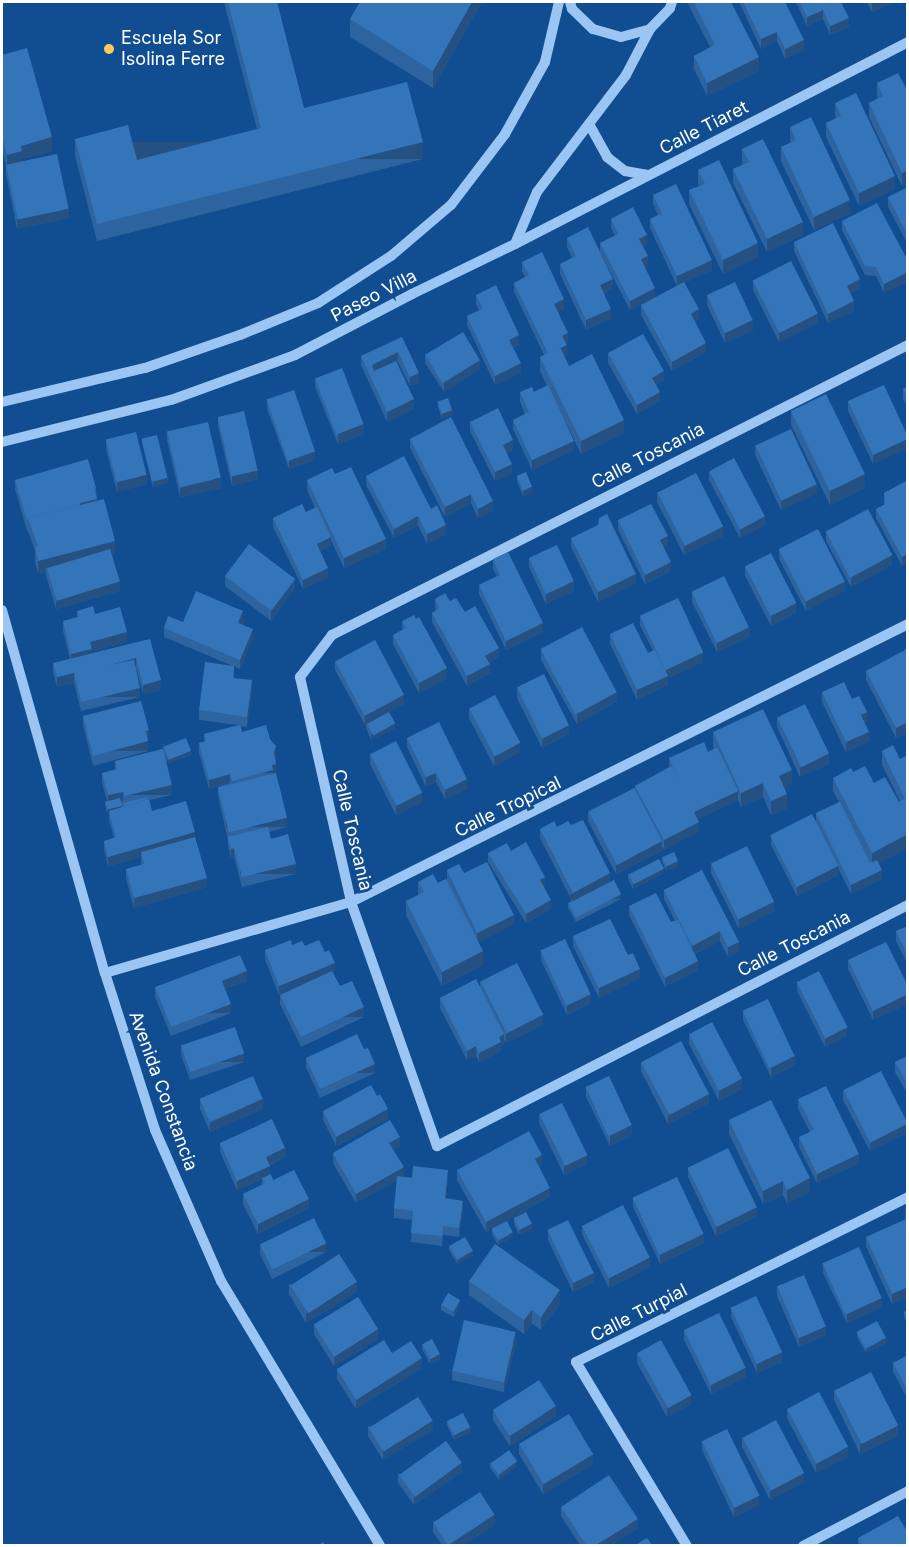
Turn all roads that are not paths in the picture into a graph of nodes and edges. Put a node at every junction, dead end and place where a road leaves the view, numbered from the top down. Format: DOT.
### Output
graph roads {
  1 [pos="560,2"];
  2 [pos="570,2"];
  3 [pos="672,2"];
  4 [pos="650,29"];
  5 [pos="908,42"];
  6 [pos="589,124"];
  7 [pos="648,176"];
  8 [pos="515,244"];
  9 [pos="908,345"];
  10 [pos="2,402"];
  11 [pos="2,442"];
  12 [pos="2,610"];
  13 [pos="908,624"];
  14 [pos="351,902"];
  15 [pos="908,905"];
  16 [pos="105,973"];
  17 [pos="908,1197"];
  18 [pos="908,1491"];
  19 [pos="380,1545"];
  20 [pos="687,1545"];
  21 [pos="803,1545"];
  1 -- 10 [label="street, Paseo Villa"];
  2 -- 4 [label="street"];
  3 -- 4 [label="street"];
  4 -- 6 [label="street"];
  5 -- 7 [label="street, Calle Tiaret"];
  6 -- 7 [label="street"];
  6 -- 8 [label="street"];
  7 -- 8 [label="street, Calle Tiaret"];
  8 -- 11 [label="street, Paseo Villa"];
  9 -- 14 [label="street, Calle Toscania"];
  12 -- 16 [label="street, Avenida Constancia"];
  13 -- 14 [label="street, Calle Tropical"];
  14 -- 15 [label="street, Calle Toscania"];
  14 -- 16 [label="street, Calle Tropical"];
  16 -- 19 [label="street, Avenida Constancia"];
  17 -- 20 [label="street, Calle Turpial"];
  18 -- 21 [label="street"];
}
